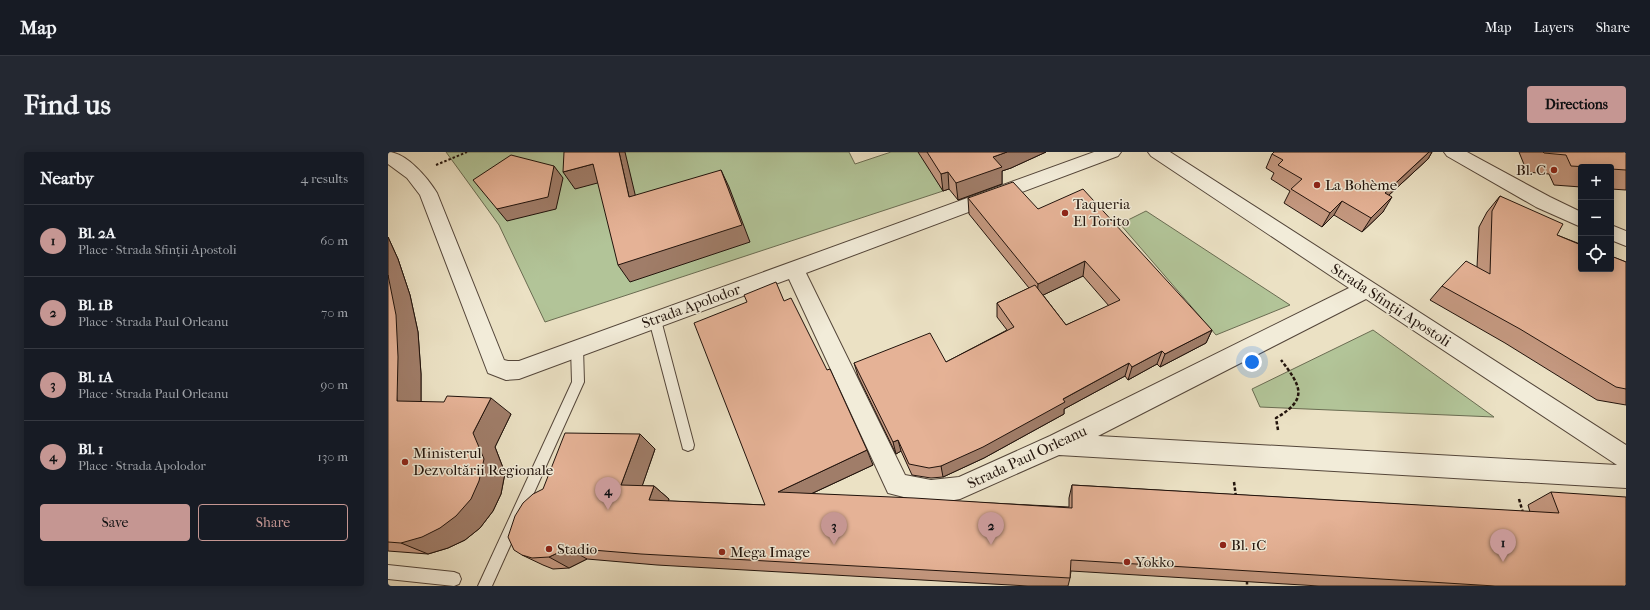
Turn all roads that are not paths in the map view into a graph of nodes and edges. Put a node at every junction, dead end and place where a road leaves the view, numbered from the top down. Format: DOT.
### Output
graph roads {
  1 [pos="1112,152"];
  2 [pos="1157,152"];
  3 [pos="1453,152"];
  4 [pos="388,155"];
  5 [pos="1578,219"];
  6 [pos="1614,233"];
  7 [pos="1626,238"];
  8 [pos="794,268"];
  9 [pos="1366,289"];
  10 [pos="655,320"];
  11 [pos="577,348"];
  12 [pos="1058,444"];
  13 [pos="688,445"];
  14 [pos="1626,458"];
  15 [pos="1626,477"];
  16 [pos="388,572"];
  17 [pos="454,579"];
  18 [pos="485,586"];
  1 -- 8 [label="street, Strada Apolodor"];
  2 -- 9 [label="street, Strada Sfinții Apostoli"];
  3 -- 5 [label="street"];
  4 -- 11 [label="street, Strada Apolodor"];
  6 -- 7 [label="street"];
  8 -- 10 [label="street, Strada Apolodor"];
  8 -- 12 [label="street, Strada Paul Orleanu"];
  9 -- 12 [label="street, Strada Paul Orleanu"];
  9 -- 14 [label="street, Strada Sfinții Apostoli"];
  10 -- 11 [label="street, Strada Apolodor"];
  10 -- 13 [label="lane"];
  11 -- 18 [label="lane"];
  12 -- 15 [label="street"];
  16 -- 17 [label="lane"];
}
